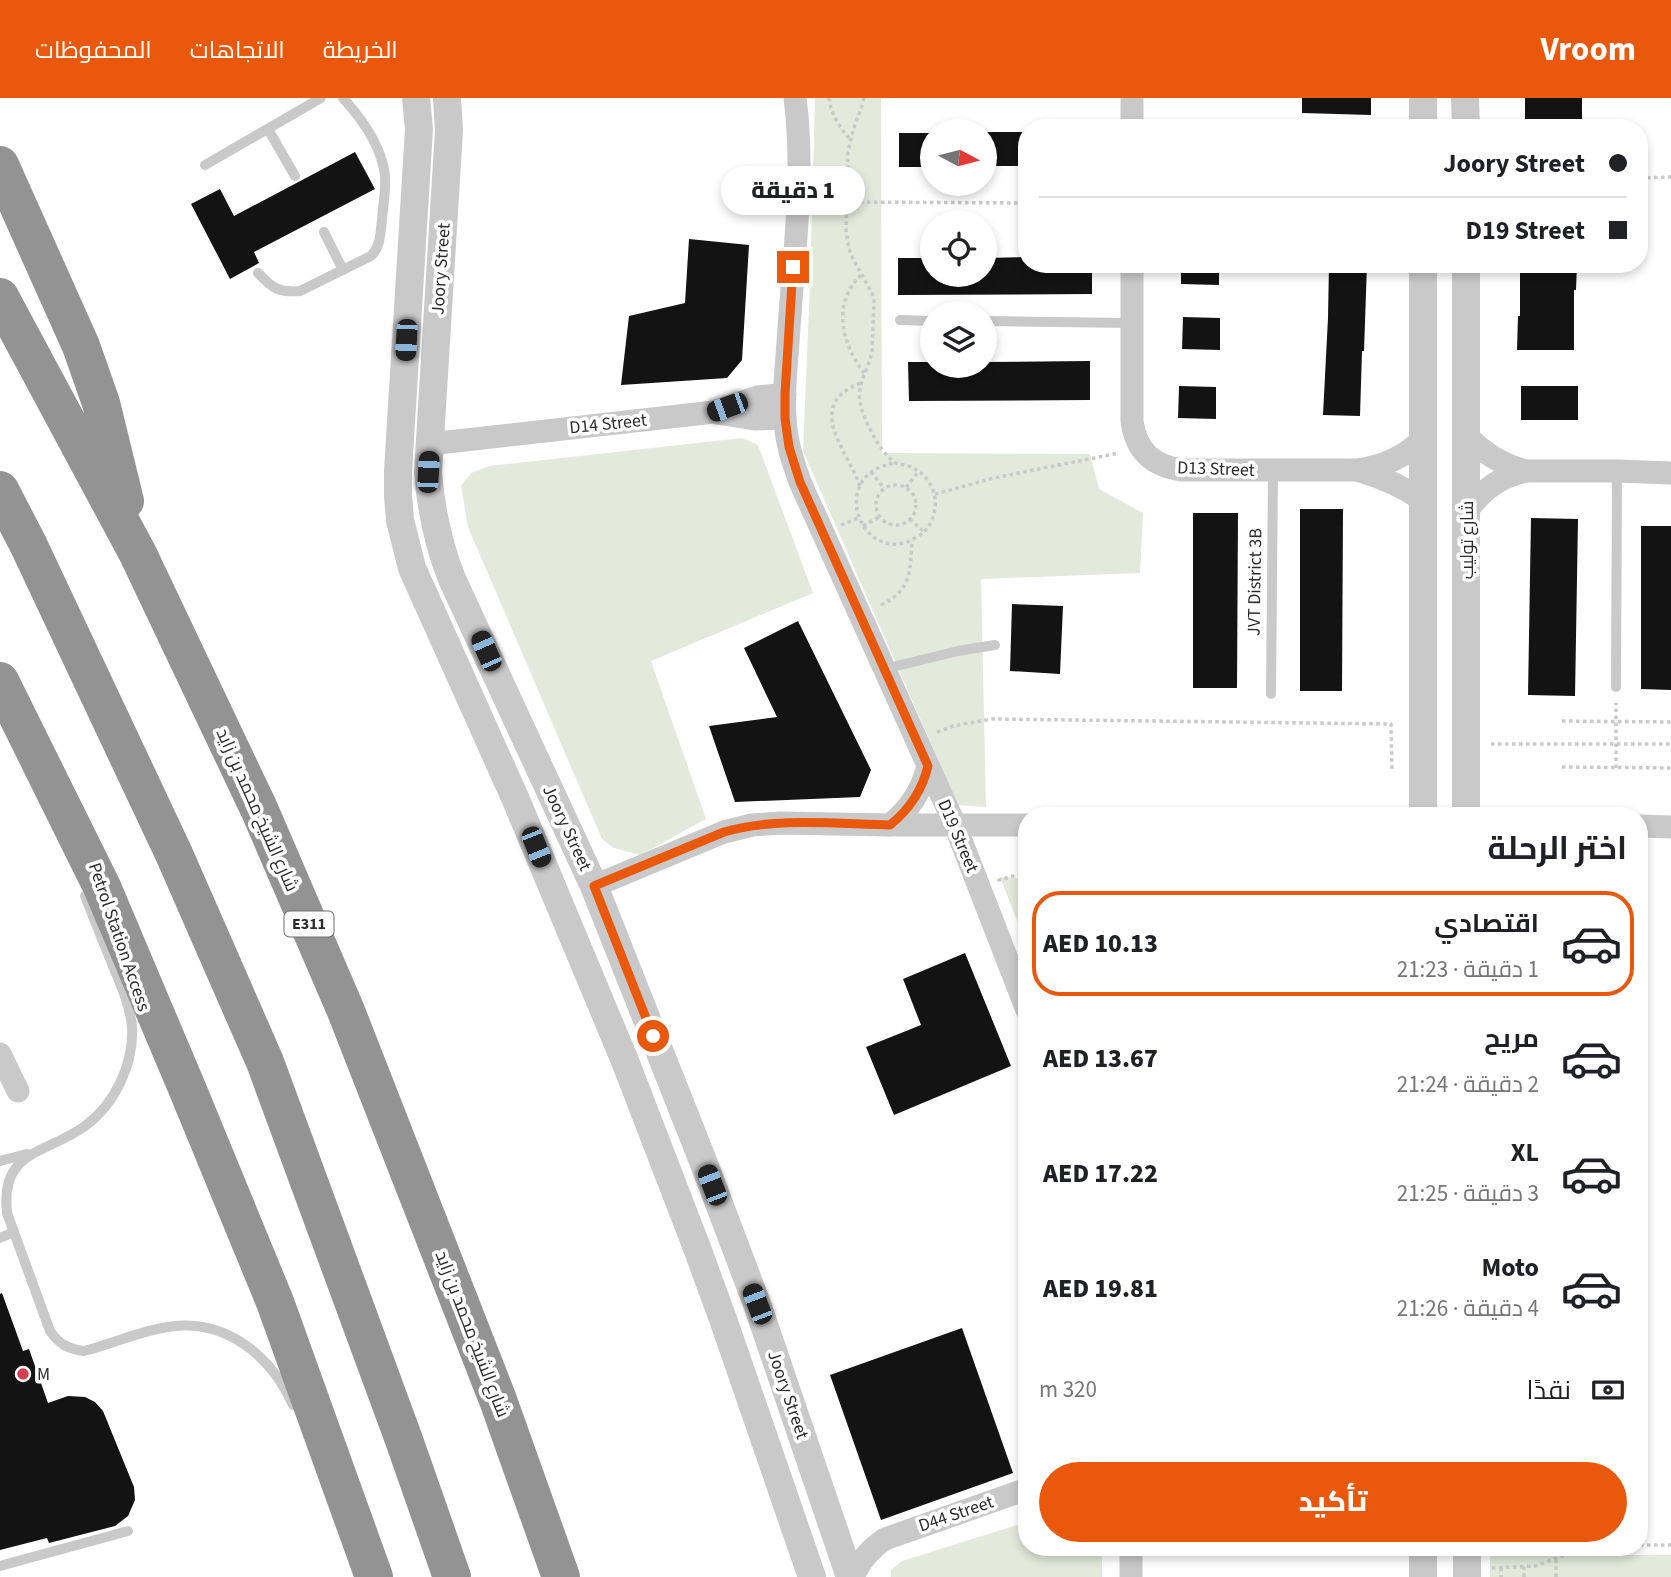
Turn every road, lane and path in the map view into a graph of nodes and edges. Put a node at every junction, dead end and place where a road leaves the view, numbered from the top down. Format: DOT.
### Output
graph roads {
  1 [pos="321,98"];
  2 [pos="343,98"];
  3 [pos="416,98"];
  4 [pos="447,98"];
  5 [pos="795,98"];
  6 [pos="829,98"];
  7 [pos="864,98"];
  8 [pos="1132,98"];
  9 [pos="1423,98"];
  10 [pos="1465,98"];
  11 [pos="1132,119"];
  12 [pos="1423,119"];
  13 [pos="1466,119"];
  14 [pos="268,129"];
  15 [pos="850,139"];
  16 [pos="0,165"];
  17 [pos="205,165"];
  18 [pos="295,176"];
  19 [pos="1671,177"];
  20 [pos="1648,178"];
  21 [pos="846,202"];
  22 [pos="1018,203"];
  23 [pos="324,232"];
  24 [pos="343,270"];
  25 [pos="258,273"];
  26 [pos="1132,273"];
  27 [pos="1423,273"];
  28 [pos="1466,273"];
  29 [pos="861,275"];
  30 [pos="0,297"];
  31 [pos="900,320"];
  32 [pos="920,321"];
  33 [pos="997,321"];
  34 [pos="1132,323"];
  35 [pos="864,373"];
  36 [pos="861,383"];
  37 [pos="785,394"];
  38 [pos="714,412"];
  39 [pos="785,418"];
  40 [pos="1465,434"];
  41 [pos="1424,438"];
  42 [pos="430,444"];
  43 [pos="1142,449"];
  44 [pos="895,463"];
  45 [pos="1273,470"];
  46 [pos="1357,470"];
  47 [pos="919,471"];
  48 [pos="1526,471"];
  49 [pos="1617,471"];
  50 [pos="871,472"];
  51 [pos="1671,473"];
  52 [pos="860,486"];
  53 [pos="906,487"];
  54 [pos="884,488"];
  55 [pos="0,490"];
  56 [pos="935,494"];
  57 [pos="1424,501"];
  58 [pos="1467,511"];
  59 [pos="879,517"];
  60 [pos="910,519"];
  61 [pos="863,526"];
  62 [pos="924,532"];
  63 [pos="912,540"];
  64 [pos="138,554"];
  65 [pos="860,615"];
  66 [pos="995,645"];
  67 [pos="884,669"];
  68 [pos="0,681"];
  69 [pos="1616,687"];
  70 [pos="1271,694"];
  71 [pos="1562,721"];
  72 [pos="1616,722"];
  73 [pos="1671,722"];
  74 [pos="916,740"];
  75 [pos="1491,744"];
  76 [pos="1616,744"];
  77 [pos="1671,744"];
  78 [pos="928,766"];
  79 [pos="1562,767"];
  80 [pos="1616,768"];
  81 [pos="1671,768"];
  82 [pos="1392,770"];
  83 [pos="516,800"];
  84 [pos="61,805"];
  85 [pos="1423,807"];
  86 [pos="1466,807"];
  87 [pos="890,825"];
  88 [pos="955,825"];
  89 [pos="1018,825"];
  90 [pos="1648,826"];
  91 [pos="1671,827"];
  92 [pos="71,852"];
  93 [pos="1018,875"];
  94 [pos="594,886"];
  95 [pos="83,890"];
  96 [pos="982,894"];
  97 [pos="1018,987"];
  98 [pos="0,1054"];
  99 [pos="18,1091"];
  100 [pos="29,1154"];
  101 [pos="0,1161"];
  102 [pos="14,1232"];
  103 [pos="0,1238"];
  104 [pos="296,1414"];
  105 [pos="1018,1492"];
  106 [pos="128,1531"];
  107 [pos="835,1534"];
  108 [pos="885,1539"];
  109 [pos="1648,1545"];
  110 [pos="1671,1545"];
  111 [pos="1131,1556"];
  112 [pos="1423,1556"];
  113 [pos="1564,1556"];
  114 [pos="1556,1559"];
  115 [pos="1467,1564"];
  116 [pos="0,1566"];
  117 [pos="1524,1567"];
  118 [pos="1501,1568"];
  119 [pos="368,1570"];
  120 [pos="452,1577"];
  121 [pos="561,1577"];
  122 [pos="812,1577"];
  123 [pos="851,1577"];
  124 [pos="1131,1577"];
  125 [pos="1423,1577"];
  126 [pos="1501,1577"];
  127 [pos="1524,1577"];
  128 [pos="1556,1577"];
  1 -- 14 [label="lane"];
  2 -- 24 [label="lane"];
  3 -- 83 [label="street, Joory Street"];
  4 -- 42 [label="street, Joory Street"];
  5 -- 37 [label="street, D19 Street"];
  6 -- 15 [label="path"];
  7 -- 15 [label="path"];
  8 -- 11 [label="street"];
  9 -- 12 [label="street"];
  10 -- 13 [label="street"];
  14 -- 17 [label="lane"];
  14 -- 18 [label="lane"];
  15 -- 21 [label="path"];
  16 -- 64 [label="highway"];
  19 -- 20 [label="path"];
  21 -- 22 [label="path"];
  21 -- 29 [label="path"];
  23 -- 24 [label="lane"];
  24 -- 25 [label="lane"];
  26 -- 34 [label="street"];
  27 -- 41 [label="street"];
  28 -- 40 [label="street, شارع توليب"];
  29 -- 35 [label="path"];
  29 -- 35 [label="path"];
  30 -- 64 [label="highway, شارع الشيخ محمد بن زايد / E311"];
  31 -- 32 [label="lane"];
  33 -- 34 [label="lane"];
  34 -- 43 [label="street"];
  35 -- 36 [label="path"];
  36 -- 44 [label="path"];
  36 -- 52 [label="path"];
  37 -- 38 [label="street, D14 Street"];
  37 -- 39 [label="street, D19 Street"];
  38 -- 39 [label="street"];
  38 -- 42 [label="street, D14 Street"];
  39 -- 65 [label="street, D19 Street"];
  40 -- 48 [label="street"];
  40 -- 58 [label="street, شارع توليب"];
  41 -- 46 [label="street, D13 Street"];
  41 -- 57 [label="street"];
  42 -- 94 [label="street, Joory Street"];
  43 -- 45 [label="street, D13 Street"];
  43 -- 56 [label="path"];
  44 -- 47 [label="path"];
  44 -- 50 [label="path"];
  45 -- 46 [label="street, D13 Street"];
  45 -- 70 [label="lane, JVT District 3B"];
  46 -- 57 [label="street, D13 Street"];
  47 -- 53 [label="path"];
  47 -- 56 [label="path"];
  48 -- 49 [label="street"];
  48 -- 58 [label="street"];
  49 -- 51 [label="street"];
  49 -- 69 [label="lane"];
  50 -- 52 [label="path"];
  50 -- 54 [label="path"];
  52 -- 61 [label="path"];
  53 -- 54 [label="path"];
  53 -- 60 [label="path"];
  54 -- 59 [label="path"];
  55 -- 120 [label="highway"];
  56 -- 62 [label="path"];
  57 -- 85 [label="street"];
  58 -- 86 [label="street, شارع توليب"];
  59 -- 60 [label="path"];
  59 -- 61 [label="path"];
  60 -- 62 [label="path"];
  61 -- 63 [label="path"];
  62 -- 63 [label="path"];
  63 -- 65 [label="path"];
  64 -- 121 [label="highway, شارع الشيخ محمد بن زايد / E311"];
  65 -- 67 [label="street, D19 Street"];
  66 -- 67 [label="lane"];
  67 -- 74 [label="street, D19 Street"];
  68 -- 84 [label="highway"];
  69 -- 72 [label="path"];
  71 -- 72 [label="path"];
  72 -- 73 [label="path"];
  72 -- 76 [label="path"];
  74 -- 78 [label="street, D19 Street"];
  74 -- 82 [label="path"];
  75 -- 76 [label="path"];
  76 -- 77 [label="path"];
  76 -- 80 [label="path"];
  78 -- 87 [label="street"];
  78 -- 88 [label="street, D19 Street"];
  79 -- 80 [label="path"];
  80 -- 81 [label="path"];
  83 -- 94 [label="street"];
  83 -- 122 [label="street, Joory Street"];
  84 -- 92 [label="lane, Petrol Station Access"];
  84 -- 119 [label="highway"];
  87 -- 88 [label="street"];
  87 -- 94 [label="street"];
  88 -- 89 [label="street"];
  88 -- 96 [label="street, D19 Street"];
  90 -- 91 [label="street"];
  93 -- 96 [label="path"];
  94 -- 107 [label="street, Joory Street"];
  95 -- 100 [label="lane, Petrol Station Access"];
  96 -- 97 [label="street, D19 Street"];
  98 -- 99 [label="street"];
  100 -- 101 [label="lane"];
  100 -- 102 [label="lane, Petrol Station Access"];
  102 -- 103 [label="lane"];
  102 -- 104 [label="lane, Petrol Station Access"];
  105 -- 108 [label="street, D44 Street"];
  106 -- 116 [label="lane"];
  107 -- 108 [label="street, D44 Street"];
  107 -- 123 [label="street, Joory Street"];
  108 -- 123 [label="street, D44 Street"];
  109 -- 110 [label="path"];
  111 -- 124 [label="street"];
  112 -- 125 [label="street"];
  113 -- 114 [label="path"];
  114 -- 117 [label="path"];
  114 -- 128 [label="path"];
  115 -- 118 [label="path"];
  117 -- 118 [label="path"];
  117 -- 127 [label="path"];
  118 -- 126 [label="path"];
}
